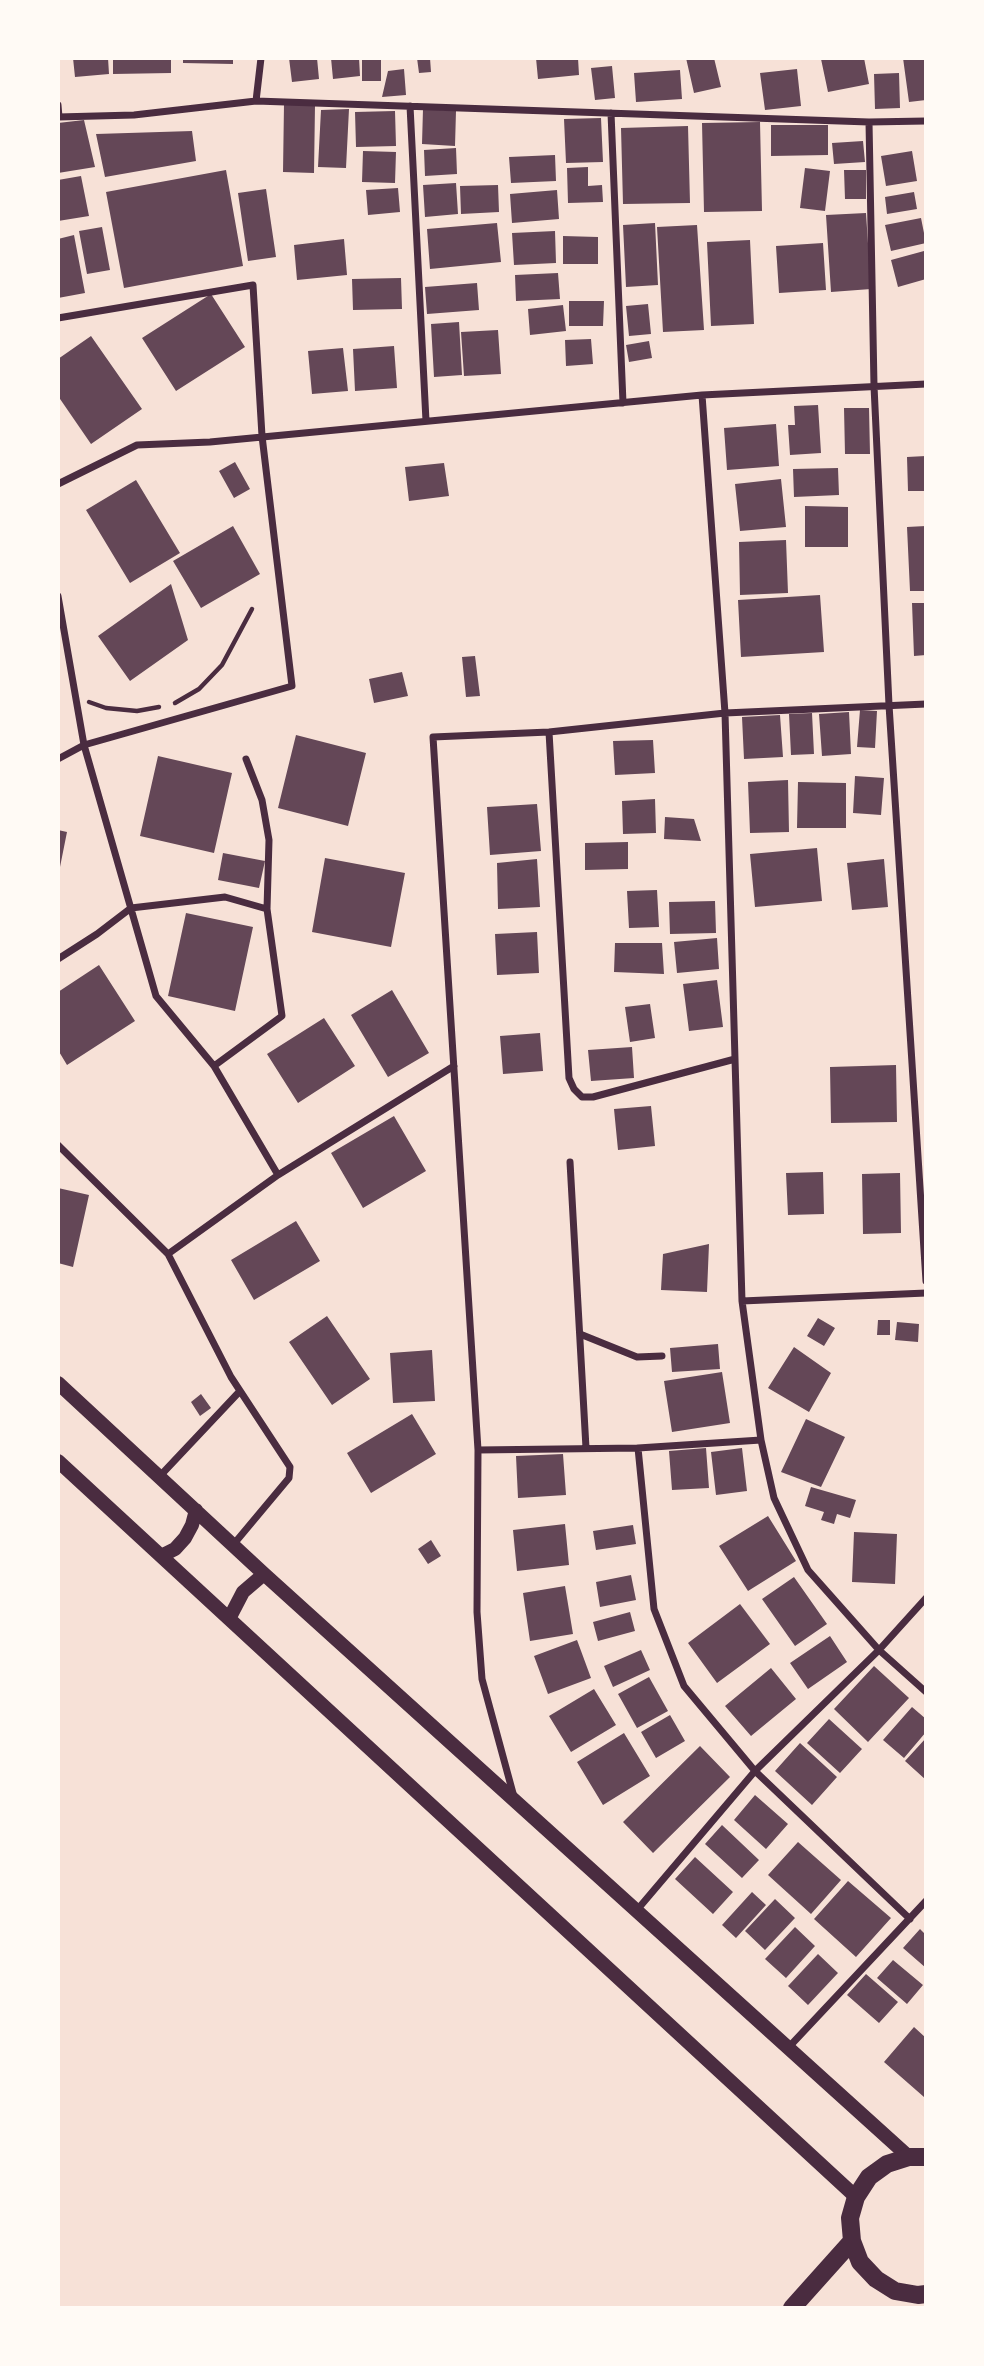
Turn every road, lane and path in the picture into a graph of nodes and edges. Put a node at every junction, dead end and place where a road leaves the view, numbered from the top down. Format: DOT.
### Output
graph roads {
  1 [pos="261,58"];
  2 [pos="256,101"];
  3 [pos="58,105"];
  4 [pos="411,106"];
  5 [pos="611,113"];
  6 [pos="58,117"];
  7 [pos="926,121"];
  8 [pos="869,122"];
  9 [pos="58,318"];
  10 [pos="926,384"];
  11 [pos="874,386"];
  12 [pos="702,395"];
  13 [pos="623,403"];
  14 [pos="426,421"];
  15 [pos="262,436"];
  16 [pos="58,484"];
  17 [pos="58,596"];
  18 [pos="252,608"];
  19 [pos="75,697"];
  20 [pos="926,704"];
  21 [pos="889,705"];
  22 [pos="725,713"];
  23 [pos="549,732"];
  24 [pos="84,746"];
  25 [pos="58,759"];
  26 [pos="246,759"];
  27 [pos="131,908"];
  28 [pos="267,909"];
  29 [pos="58,958"];
  30 [pos="735,1059"];
  31 [pos="214,1066"];
  32 [pos="454,1066"];
  33 [pos="58,1145"];
  34 [pos="570,1162"];
  35 [pos="278,1175"];
  36 [pos="168,1254"];
  37 [pos="926,1282"];
  38 [pos="926,1293"];
  39 [pos="742,1301"];
  40 [pos="580,1334"];
  41 [pos="662,1356"];
  42 [pos="58,1383"];
  43 [pos="240,1391"];
  44 [pos="761,1440"];
  45 [pos="586,1448"];
  46 [pos="638,1448"];
  47 [pos="478,1450"];
  48 [pos="58,1461"];
  49 [pos="159,1477"];
  50 [pos="195,1510"];
  51 [pos="233,1545"];
  52 [pos="162,1556"];
  53 [pos="264,1574"];
  54 [pos="926,1598"];
  55 [pos="230,1617"];
  56 [pos="879,1650"];
  57 [pos="926,1692"];
  58 [pos="755,1771"];
  59 [pos="515,1800"];
  60 [pos="926,1901"];
  61 [pos="636,1911"];
  62 [pos="910,1919"];
  63 [pos="788,2049"];
  64 [pos="918,2157"];
  65 [pos="856,2197"];
  66 [pos="852,2241"];
  67 [pos="922,2294"];
  68 [pos="792,2308"];
  69 [pos="897,2308"];
  1 -- 2 [label="street"];
  2 -- 4 [label="street"];
  2 -- 6 [label="street"];
  3 -- 6 [label="street"];
  4 -- 5 [label="street"];
  4 -- 14 [label="street"];
  5 -- 8 [label="street"];
  5 -- 13 [label="street"];
  7 -- 8 [label="street"];
  8 -- 11 [label="street"];
  9 -- 15 [label="street"];
  10 -- 11 [label="street"];
  11 -- 12 [label="street"];
  11 -- 21 [label="street"];
  12 -- 13 [label="street"];
  12 -- 22 [label="street"];
  13 -- 14 [label="street"];
  14 -- 15 [label="street"];
  15 -- 16 [label="street"];
  15 -- 24 [label="street"];
  17 -- 19 [label="street"];
  18 -- 19 [label="path"];
  19 -- 24 [label="street"];
  20 -- 21 [label="street"];
  21 -- 22 [label="street"];
  21 -- 37 [label="street"];
  22 -- 23 [label="street"];
  22 -- 30 [label="street"];
  23 -- 30 [label="street"];
  23 -- 32 [label="street"];
  24 -- 25 [label="street"];
  24 -- 27 [label="street"];
  26 -- 28 [label="street"];
  27 -- 28 [label="street"];
  27 -- 29 [label="street"];
  27 -- 31 [label="street"];
  28 -- 31 [label="street"];
  30 -- 39 [label="street"];
  31 -- 35 [label="street"];
  32 -- 35 [label="street"];
  32 -- 47 [label="street"];
  33 -- 36 [label="street"];
  34 -- 40 [label="street"];
  35 -- 36 [label="street"];
  36 -- 43 [label="street"];
  38 -- 39 [label="street"];
  39 -- 44 [label="street"];
  40 -- 41 [label="street"];
  40 -- 45 [label="street"];
  42 -- 49 [label="main road"];
  43 -- 49 [label="street"];
  43 -- 51 [label="street"];
  44 -- 46 [label="street"];
  44 -- 56 [label="street"];
  45 -- 46 [label="street"];
  45 -- 47 [label="street"];
  46 -- 58 [label="street"];
  47 -- 59 [label="street"];
  48 -- 52 [label="main road"];
  49 -- 50 [label="main road"];
  50 -- 51 [label="main road"];
  50 -- 52 [label="main road"];
  51 -- 53 [label="main road"];
  52 -- 55 [label="main road"];
  53 -- 55 [label="main road"];
  53 -- 59 [label="main road"];
  54 -- 56 [label="street"];
  55 -- 65 [label="main road"];
  56 -- 57 [label="street"];
  56 -- 58 [label="street"];
  58 -- 61 [label="street"];
  58 -- 62 [label="street"];
  59 -- 61 [label="main road"];
  60 -- 62 [label="street"];
  61 -- 63 [label="main road"];
  62 -- 63 [label="street"];
  63 -- 64 [label="main road"];
  64 -- 65 [label="main road"];
  65 -- 66 [label="main road"];
  66 -- 67 [label="main road"];
  66 -- 68 [label="main road"];
  67 -- 69 [label="main road"];
}
